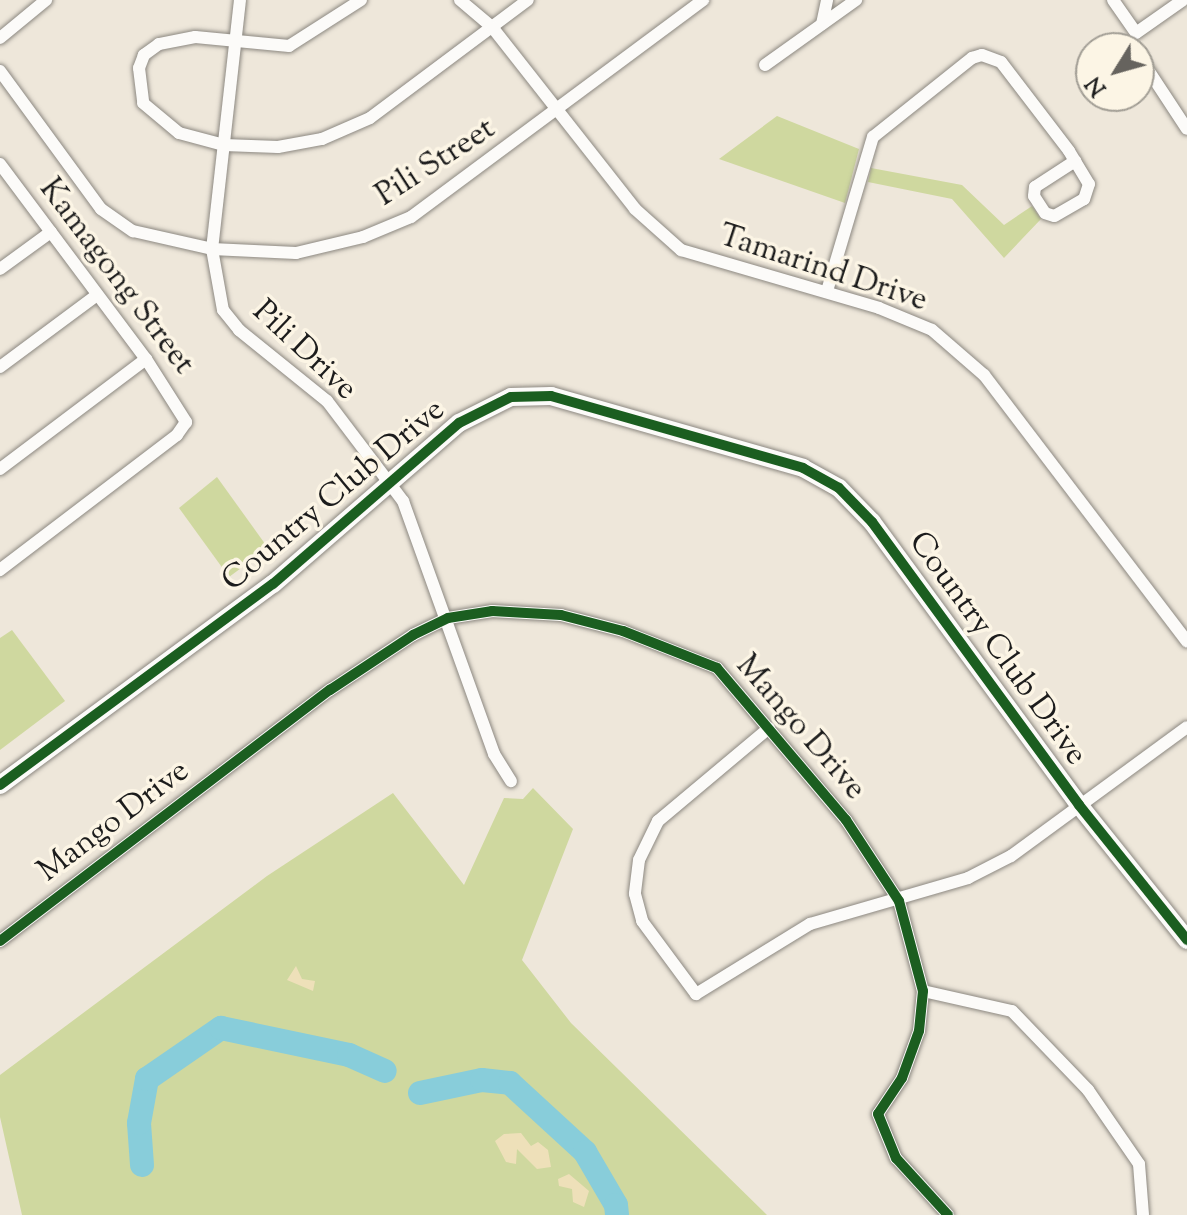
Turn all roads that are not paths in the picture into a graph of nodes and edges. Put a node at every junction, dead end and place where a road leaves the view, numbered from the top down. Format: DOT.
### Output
graph roads {
  1 [pos="46,0"];
  2 [pos="240,0"];
  3 [pos="361,0"];
  4 [pos="460,0"];
  5 [pos="528,0"];
  6 [pos="703,0"];
  7 [pos="827,0"];
  8 [pos="856,0"];
  9 [pos="1113,0"];
  10 [pos="1183,0"];
  11 [pos="822,24"];
  12 [pos="492,27"];
  13 [pos="1135,32"];
  14 [pos="1137,32"];
  15 [pos="0,38"];
  16 [pos="235,42"];
  17 [pos="765,65"];
  18 [pos="0,71"];
  19 [pos="1155,80"];
  20 [pos="559,110"];
  21 [pos="1187,129"];
  22 [pos="224,145"];
  23 [pos="1075,161"];
  24 [pos="0,164"];
  25 [pos="51,232"];
  26 [pos="212,249"];
  27 [pos="0,269"];
  28 [pos="827,291"];
  29 [pos="97,295"];
  30 [pos="146,359"];
  31 [pos="0,367"];
  32 [pos="0,469"];
  33 [pos="386,482"];
  34 [pos="0,570"];
  35 [pos="448,618"];
  36 [pos="1187,641"];
  37 [pos="1187,727"];
  38 [pos="769,728"];
  39 [pos="511,781"];
  40 [pos="0,785"];
  41 [pos="1079,805"];
  42 [pos="899,901"];
  43 [pos="1187,940"];
  44 [pos="0,941"];
  45 [pos="923,991"];
  46 [pos="948,1215"];
  47 [pos="1143,1215"];
  1 -- 15 [label="street"];
  2 -- 16 [label="street"];
  3 -- 16 [label="street"];
  4 -- 12 [label="street, Tamarind Drive"];
  5 -- 12 [label="street"];
  6 -- 20 [label="street, Pili Street"];
  7 -- 11 [label="street"];
  8 -- 11 [label="street"];
  9 -- 13 [label="street"];
  10 -- 14 [label="street"];
  11 -- 17 [label="street"];
  12 -- 20 [label="street, Tamarind Drive"];
  12 -- 22 [label="street"];
  16 -- 22 [label="street"];
  16 -- 22 [label="street"];
  18 -- 26 [label="street, Pili Street"];
  19 -- 21 [label="street"];
  20 -- 26 [label="street, Pili Street"];
  20 -- 28 [label="street, Tamarind Drive"];
  22 -- 26 [label="street"];
  23 -- 23 [label="street"];
  23 -- 28 [label="street"];
  24 -- 25 [label="street, Kamagong Street"];
  25 -- 27 [label="street"];
  25 -- 29 [label="street, Kamagong Street"];
  26 -- 33 [label="street, Pili Drive"];
  28 -- 36 [label="street, Tamarind Drive"];
  29 -- 30 [label="street, Kamagong Street"];
  29 -- 31 [label="street"];
  30 -- 32 [label="street"];
  30 -- 34 [label="street, Kamagong Street"];
  33 -- 35 [label="street, Pili Drive"];
  33 -- 40 [label="street, Country Club Drive"];
  33 -- 41 [label="street, Country Club Drive"];
  35 -- 38 [label="street, Mango Drive"];
  35 -- 39 [label="street, Pili Drive"];
  35 -- 44 [label="street, Mango Drive"];
  37 -- 41 [label="street"];
  38 -- 42 [label="street, Mango Drive"];
  38 -- 42 [label="street"];
  41 -- 42 [label="street"];
  41 -- 43 [label="street, Country Club Drive"];
  42 -- 45 [label="street, Mango Drive"];
  45 -- 46 [label="street, Mango Drive"];
  45 -- 47 [label="street"];
}
